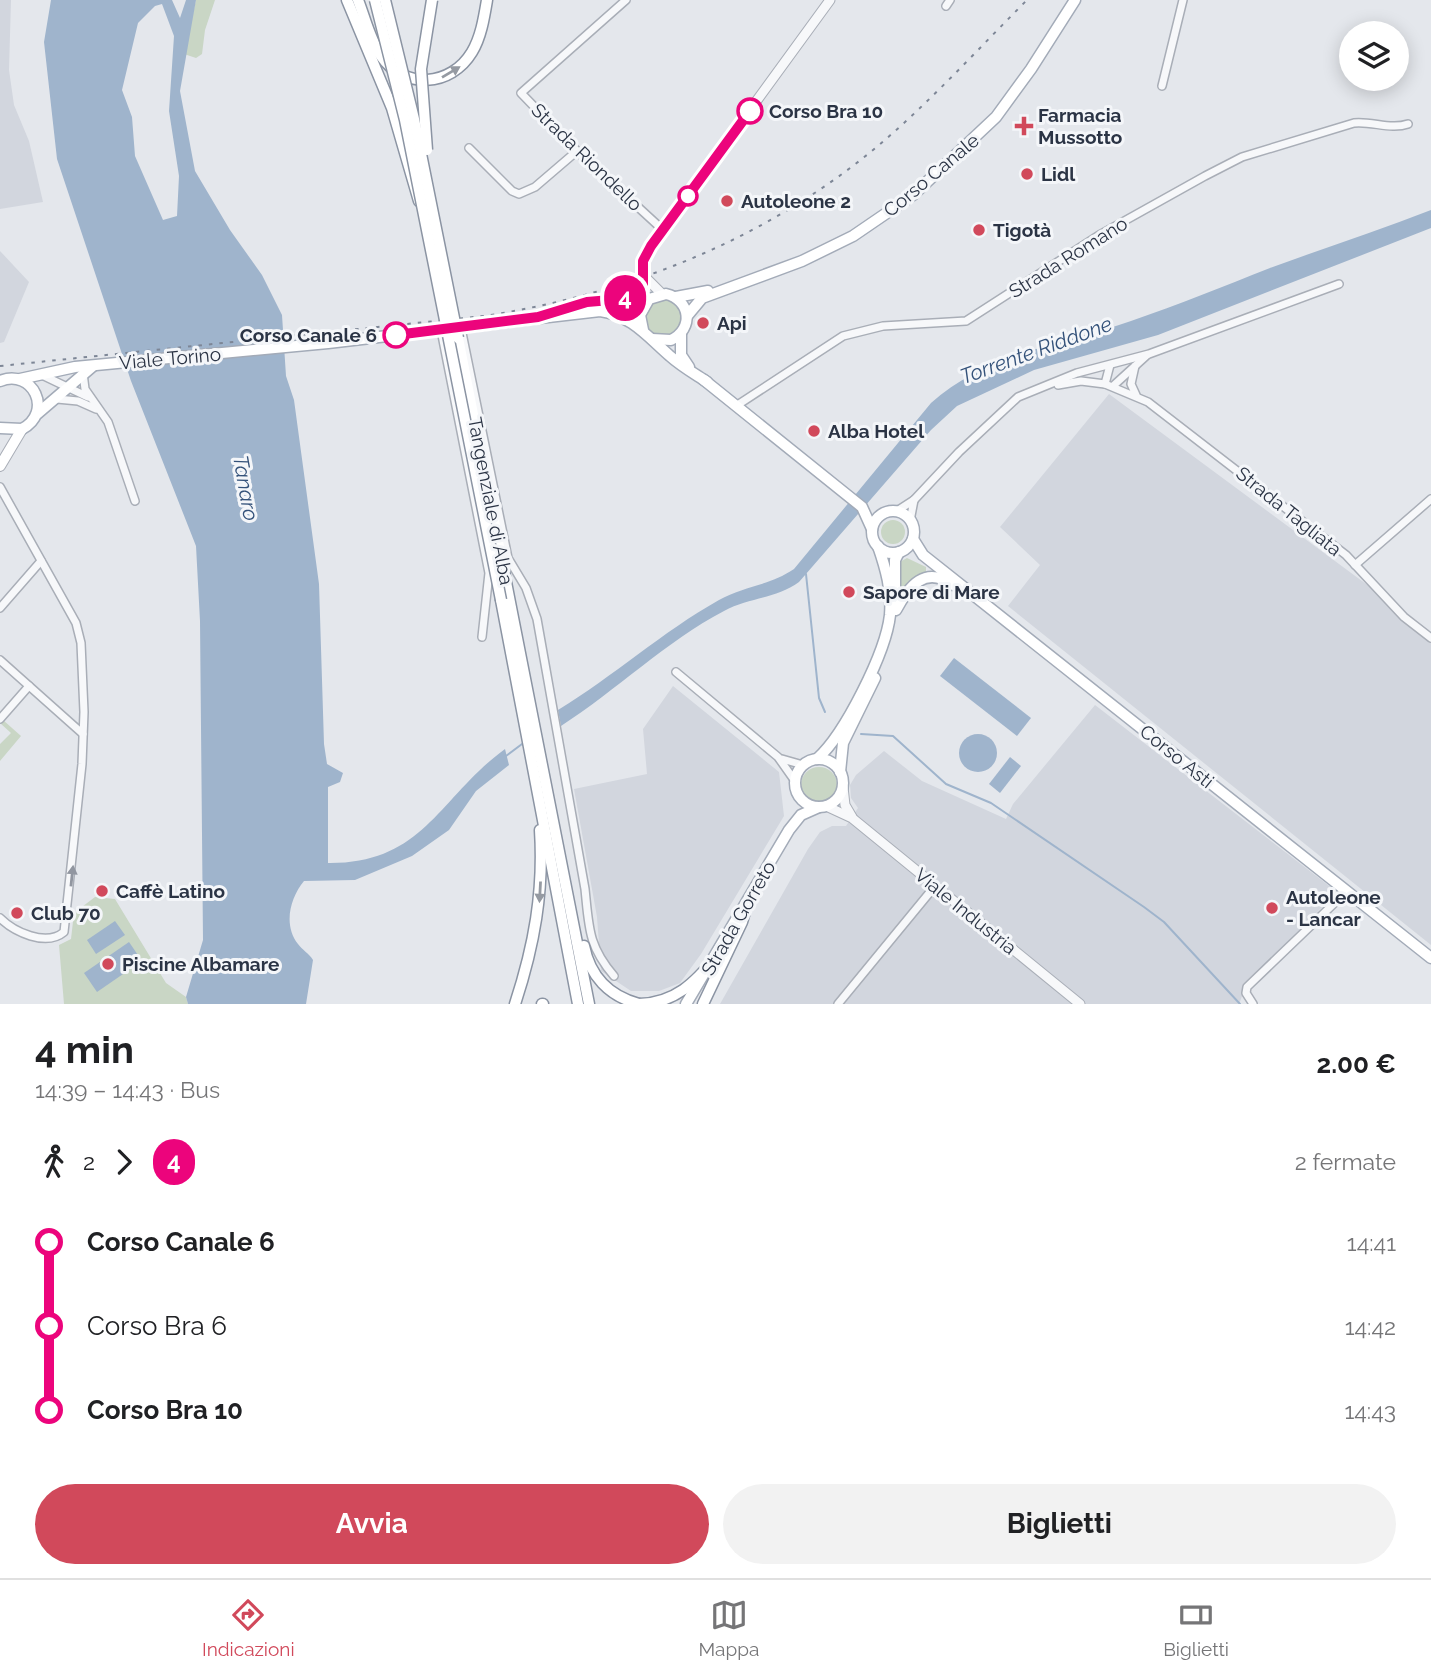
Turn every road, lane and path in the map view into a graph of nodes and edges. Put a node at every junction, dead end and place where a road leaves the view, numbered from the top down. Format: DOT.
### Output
graph roads {
  1 [pos="347,0"];
  2 [pos="358,0"];
  3 [pos="375,0"];
  4 [pos="385,0"];
  5 [pos="432,0"];
  6 [pos="487,0"];
  7 [pos="626,0"];
  8 [pos="830,0"];
  9 [pos="1075,0"];
  10 [pos="1183,0"];
  11 [pos="1161,86"];
  12 [pos="1408,124"];
  13 [pos="469,148"];
  14 [pos="577,151"];
  15 [pos="427,205"];
  16 [pos="663,230"];
  17 [pos="645,277"];
  18 [pos="1339,284"];
  19 [pos="735,286"];
  20 [pos="662,294"];
  21 [pos="676,298"];
  22 [pos="643,304"];
  23 [pos="557,313"];
  24 [pos="687,316"];
  25 [pos="538,317"];
  26 [pos="461,328"];
  27 [pos="442,330"];
  28 [pos="681,334"];
  29 [pos="648,335"];
  30 [pos="1149,354"];
  31 [pos="96,365"];
  32 [pos="1110,365"];
  33 [pos="1135,365"];
  34 [pos="83,372"];
  35 [pos="41,375"];
  36 [pos="20,379"];
  37 [pos="0,381"];
  38 [pos="707,382"];
  39 [pos="1109,385"];
  40 [pos="1050,386"];
  41 [pos="71,387"];
  42 [pos="1137,396"];
  43 [pos="89,397"];
  44 [pos="57,400"];
  45 [pos="736,406"];
  46 [pos="37,414"];
  47 [pos="102,414"];
  48 [pos="0,428"];
  49 [pos="22,429"];
  50 [pos="0,466"];
  51 [pos="0,487"];
  52 [pos="1431,499"];
  53 [pos="914,500"];
  54 [pos="135,501"];
  55 [pos="864,508"];
  56 [pos="891,512"];
  57 [pos="911,520"];
  58 [pos="872,528"];
  59 [pos="913,539"];
  60 [pos="878,546"];
  61 [pos="901,551"];
  62 [pos="923,555"];
  63 [pos="41,562"];
  64 [pos="1355,565"];
  65 [pos="505,599"];
  66 [pos="0,608"];
  67 [pos="896,610"];
  68 [pos="482,637"];
  69 [pos="1431,638"];
  70 [pos="0,660"];
  71 [pos="1062,664"];
  72 [pos="676,672"];
  73 [pos="29,686"];
  74 [pos="0,719"];
  75 [pos="83,734"];
  76 [pos="778,757"];
  77 [pos="817,759"];
  78 [pos="803,765"];
  79 [pos="841,772"];
  80 [pos="535,775"];
  81 [pos="795,786"];
  82 [pos="843,787"];
  83 [pos="822,807"];
  84 [pos="852,818"];
  85 [pos="789,830"];
  86 [pos="559,849"];
  87 [pos="935,886"];
  88 [pos="1347,891"];
  89 [pos="748,902"];
  90 [pos="0,918"];
  91 [pos="717,956"];
  92 [pos="1431,958"];
  93 [pos="614,976"];
  94 [pos="515,1004"];
  95 [pos="578,1004"];
  96 [pos="589,1004"];
  97 [pos="639,1004"];
  98 [pos="686,1004"];
  99 [pos="704,1004"];
  100 [pos="838,1004"];
  101 [pos="1080,1004"];
  102 [pos="1253,1004"];
  1 -- 15 [label="main road"];
  2 -- 6 [label="main road, one-way"];
  3 -- 15 [label="main road, Tangenziale di Alba, bridge"];
  4 -- 15 [label="main road, Tangenziale di Alba, bridge"];
  5 -- 15 [label="main road, bridge"];
  7 -- 14 [label="street, Strada Riondello"];
  8 -- 16 [label="street"];
  9 -- 19 [label="main road, Corso Canale"];
  10 -- 11 [label="street"];
  12 -- 45 [label="street, Strada Romano"];
  13 -- 14 [label="street"];
  14 -- 16 [label="street, Strada Riondello"];
  15 -- 65 [label="main road, Tangenziale di Alba, bridge"];
  16 -- 17 [label="street"];
  17 -- 20 [label="street"];
  17 -- 23 [label="street"];
  18 -- 30 [label="street, Strada Tagliata"];
  19 -- 21 [label="main road, Corso Canale"];
  19 -- 24 [label="main road, Corso Canale"];
  20 -- 21 [label="main road"];
  20 -- 22 [label="main road"];
  21 -- 24 [label="main road"];
  22 -- 23 [label="main road"];
  22 -- 29 [label="main road"];
  23 -- 25 [label="main road"];
  24 -- 28 [label="main road"];
  25 -- 26 [label="main road"];
  25 -- 29 [label="main road"];
  26 -- 27 [label="main road"];
  26 -- 93 [label="street"];
  27 -- 31 [label="main road, Viale Torino"];
  27 -- 68 [label="street"];
  28 -- 29 [label="main road"];
  28 -- 38 [label="main road"];
  29 -- 38 [label="main road"];
  30 -- 32 [label="street, Strada Tagliata"];
  30 -- 33 [label="street, Strada Tagliata"];
  31 -- 34 [label="main road, Viale Torino"];
  31 -- 35 [label="main road, Viale Torino"];
  32 -- 39 [label="street"];
  32 -- 40 [label="street, Strada Tagliata"];
  33 -- 39 [label="street, Strada Tagliata"];
  33 -- 42 [label="street"];
  34 -- 41 [label="main road, Viale Torino"];
  34 -- 43 [label="street"];
  35 -- 36 [label="main road, Viale Torino"];
  35 -- 41 [label="street"];
  36 -- 37 [label="main road, Viale Torino"];
  36 -- 46 [label="main road"];
  38 -- 45 [label="main road"];
  39 -- 40 [label="street, Strada Tagliata"];
  39 -- 42 [label="street, Strada Tagliata"];
  40 -- 53 [label="street, Strada Tagliata"];
  41 -- 43 [label="street"];
  41 -- 44 [label="main road, Viale Torino"];
  42 -- 64 [label="street, Strada Tagliata"];
  43 -- 47 [label="street"];
  44 -- 46 [label="main road, Viale Torino"];
  44 -- 47 [label="street"];
  45 -- 55 [label="main road"];
  46 -- 49 [label="main road, Viale Torino"];
  47 -- 54 [label="street"];
  48 -- 49 [label="main road"];
  49 -- 50 [label="main road"];
  51 -- 63 [label="street"];
  52 -- 64 [label="street"];
  53 -- 56 [label="street, Strada Tagliata"];
  53 -- 57 [label="street"];
  55 -- 56 [label="main road"];
  55 -- 58 [label="main road"];
  56 -- 57 [label="main road"];
  56 -- 58 [label="main road"];
  57 -- 59 [label="main road"];
  58 -- 60 [label="main road"];
  59 -- 61 [label="main road"];
  59 -- 62 [label="main road"];
  60 -- 61 [label="main road"];
  60 -- 77 [label="main road"];
  61 -- 62 [label="main road"];
  61 -- 67 [label="main road"];
  62 -- 71 [label="main road, Corso Asti"];
  63 -- 66 [label="street"];
  63 -- 75 [label="street"];
  64 -- 69 [label="street, Strada Tagliata"];
  65 -- 80 [label="main road, Tangenziale di Alba"];
  65 -- 86 [label="main road, Tangenziale di Alba"];
  67 -- 71 [label="main road"];
  67 -- 79 [label="main road"];
  70 -- 73 [label="street"];
  71 -- 88 [label="main road, Corso Asti"];
  72 -- 76 [label="street"];
  73 -- 74 [label="street"];
  73 -- 75 [label="street"];
  90 -- 75 [label="street, one-way"];
  76 -- 78 [label="street"];
  76 -- 81 [label="street"];
  77 -- 78 [label="main road"];
  77 -- 79 [label="main road"];
  78 -- 81 [label="main road"];
  79 -- 82 [label="main road"];
  80 -- 94 [label="main road, one-way"];
  80 -- 95 [label="main road, Tangenziale di Alba"];
  81 -- 83 [label="main road"];
  81 -- 85 [label="main road, Strada Gorreto"];
  82 -- 83 [label="main road"];
  82 -- 84 [label="street"];
  83 -- 84 [label="street, Viale Industria"];
  83 -- 85 [label="main road, Strada Gorreto"];
  84 -- 87 [label="street, Viale Industria"];
  85 -- 89 [label="main road, Strada Gorreto"];
  86 -- 96 [label="main road, Tangenziale di Alba"];
  86 -- 97 [label="main road"];
  87 -- 100 [label="street"];
  87 -- 101 [label="street, Viale Industria"];
  88 -- 92 [label="main road, Corso Asti"];
  88 -- 102 [label="street"];
  89 -- 91 [label="main road, Strada Gorreto"];
  89 -- 99 [label="main road"];
  91 -- 97 [label="main road"];
  91 -- 98 [label="main road, Strada Gorreto"];
}
